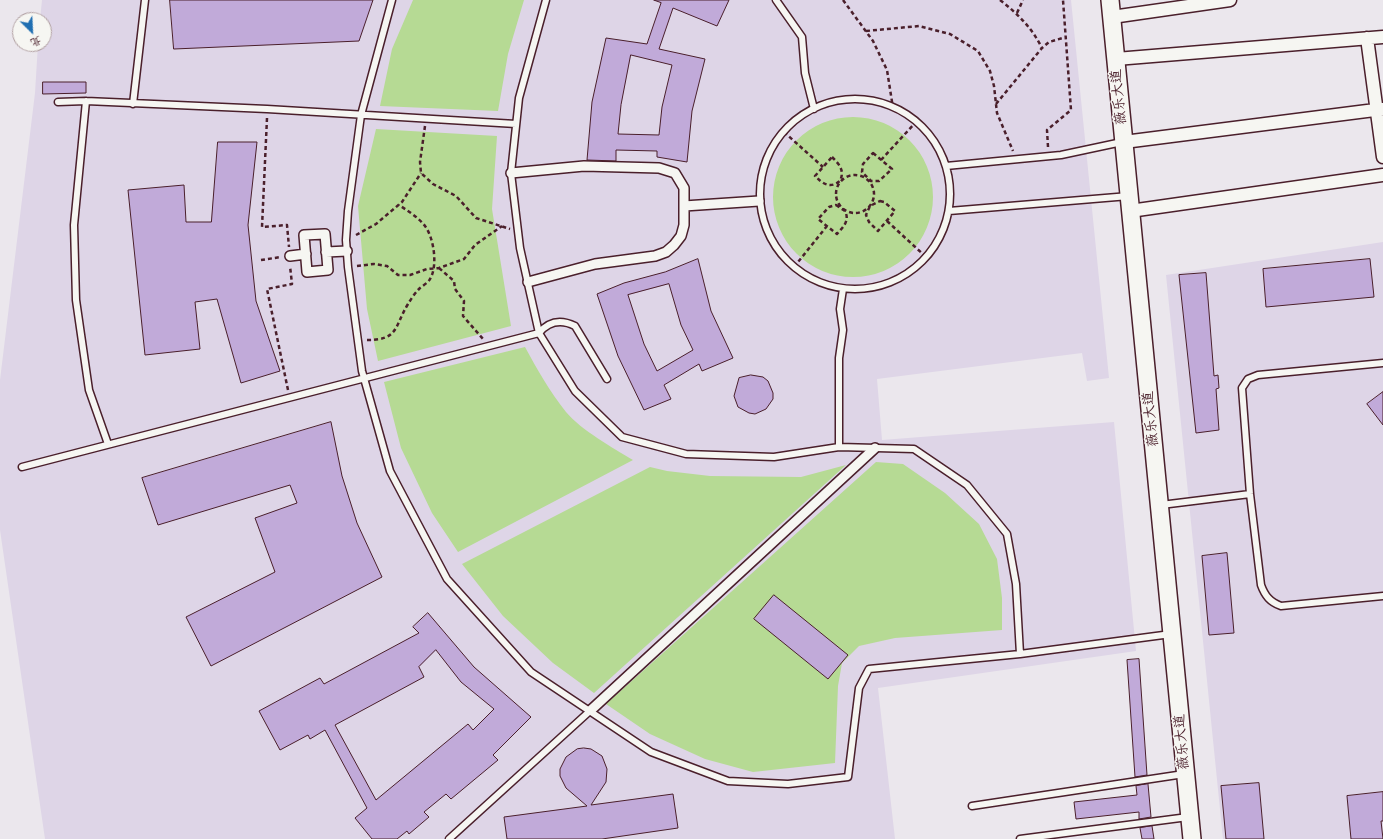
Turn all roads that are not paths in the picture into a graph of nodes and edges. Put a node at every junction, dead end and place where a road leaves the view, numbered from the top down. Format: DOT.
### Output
graph roads {
  1 [pos="145,0"];
  2 [pos="392,0"];
  3 [pos="546,0"];
  4 [pos="776,0"];
  5 [pos="1110,0"];
  6 [pos="1230,0"];
  7 [pos="1112,17"];
  8 [pos="1383,37"];
  9 [pos="1367,38"];
  10 [pos="1116,59"];
  11 [pos="86,101"];
  12 [pos="58,102"];
  13 [pos="133,104"];
  14 [pos="814,109"];
  15 [pos="1380,110"];
  16 [pos="361,116"];
  17 [pos="516,124"];
  18 [pos="1124,142"];
  19 [pos="1383,157"];
  20 [pos="946,166"];
  21 [pos="511,173"];
  22 [pos="1383,175"];
  23 [pos="759,201"];
  24 [pos="1130,204"];
  25 [pos="684,206"];
  26 [pos="949,211"];
  27 [pos="347,251"];
  28 [pos="326,252"];
  29 [pos="306,254"];
  30 [pos="290,256"];
  31 [pos="528,282"];
  32 [pos="843,289"];
  33 [pos="539,333"];
  34 [pos="1383,363"];
  35 [pos="364,377"];
  36 [pos="607,379"];
  37 [pos="108,444"];
  38 [pos="839,447"];
  39 [pos="875,448"];
  40 [pos="22,467"];
  41 [pos="1250,494"];
  42 [pos="1159,505"];
  43 [pos="1383,596"];
  44 [pos="1172,634"];
  45 [pos="1020,654"];
  46 [pos="591,710"];
  47 [pos="1185,774"];
  48 [pos="972,806"];
  49 [pos="1190,817"];
  50 [pos="449,839"];
  51 [pos="1020,839"];
  52 [pos="1192,839"];
  1 -- 13 [label="lane"];
  2 -- 16 [label="lane"];
  3 -- 17 [label="lane"];
  4 -- 14 [label="lane"];
  5 -- 7 [label="main road, 薇乐大道"];
  6 -- 7 [label="street"];
  7 -- 10 [label="main road, 薇乐大道"];
  8 -- 9 [label="street"];
  9 -- 10 [label="street"];
  9 -- 15 [label="street"];
  10 -- 18 [label="main road, 薇乐大道"];
  11 -- 12 [label="lane"];
  11 -- 13 [label="lane"];
  11 -- 37 [label="lane"];
  13 -- 16 [label="lane"];
  14 -- 20 [label="lane"];
  14 -- 23 [label="lane"];
  15 -- 18 [label="street"];
  15 -- 19 [label="street"];
  16 -- 17 [label="lane"];
  16 -- 27 [label="lane"];
  17 -- 21 [label="lane"];
  18 -- 20 [label="lane"];
  18 -- 24 [label="main road, 薇乐大道"];
  20 -- 26 [label="lane"];
  21 -- 25 [label="street"];
  21 -- 31 [label="lane"];
  22 -- 24 [label="street"];
  23 -- 25 [label="street"];
  23 -- 32 [label="lane"];
  24 -- 26 [label="lane"];
  24 -- 42 [label="main road, 薇乐大道"];
  25 -- 31 [label="street"];
  26 -- 32 [label="lane"];
  27 -- 28 [label="street"];
  27 -- 35 [label="lane"];
  28 -- 29 [label="street"];
  28 -- 29 [label="street"];
  29 -- 30 [label="street"];
  31 -- 33 [label="lane"];
  32 -- 38 [label="lane"];
  33 -- 35 [label="lane"];
  33 -- 36 [label="lane"];
  33 -- 38 [label="lane"];
  34 -- 41 [label="lane"];
  35 -- 37 [label="lane"];
  35 -- 46 [label="lane"];
  37 -- 40 [label="lane"];
  38 -- 39 [label="lane"];
  39 -- 45 [label="lane"];
  39 -- 46 [label="street"];
  41 -- 42 [label="lane"];
  41 -- 43 [label="lane"];
  42 -- 44 [label="main road, 薇乐大道"];
  44 -- 45 [label="lane"];
  44 -- 47 [label="main road, 薇乐大道"];
  45 -- 46 [label="lane"];
  46 -- 50 [label="lane"];
  47 -- 48 [label="lane"];
  47 -- 49 [label="main road, 薇乐大道"];
  49 -- 51 [label="lane"];
  49 -- 52 [label="main road, 薇乐大道"];
}
